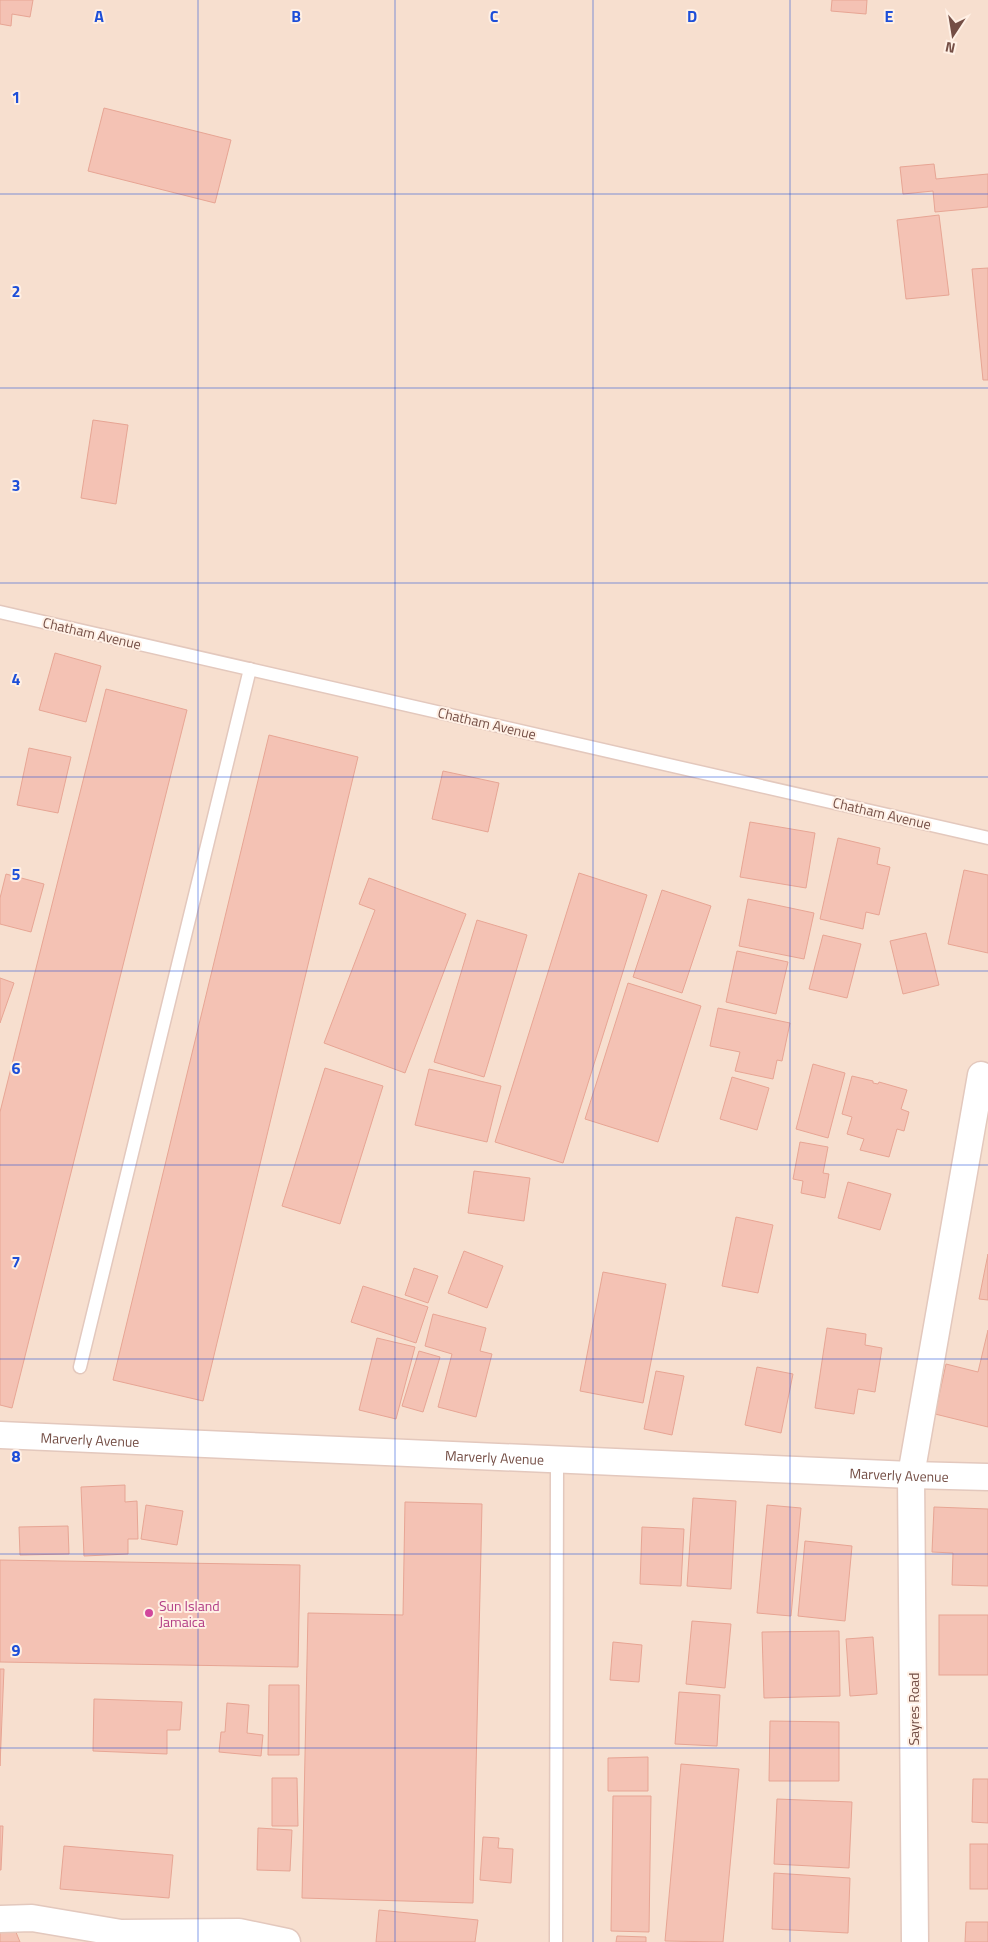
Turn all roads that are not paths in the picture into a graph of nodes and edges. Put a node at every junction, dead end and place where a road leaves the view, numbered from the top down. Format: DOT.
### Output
graph roads {
  1 [pos="0,612"];
  2 [pos="250,669"];
  3 [pos="988,838"];
  4 [pos="981,1075"];
  5 [pos="80,1367"];
  6 [pos="0,1435"];
  7 [pos="557,1460"];
  8 [pos="911,1475"];
  9 [pos="988,1477"];
  10 [pos="0,1919"];
  11 [pos="287,1942"];
  12 [pos="556,1942"];
  13 [pos="914,1942"];
  1 -- 2 [label="lane, Chatham Avenue"];
  2 -- 3 [label="lane, Chatham Avenue"];
  2 -- 5 [label="lane"];
  4 -- 8 [label="street, Sayres Road"];
  6 -- 7 [label="street, Marverly Avenue"];
  7 -- 8 [label="street, Marverly Avenue"];
  7 -- 12 [label="lane"];
  8 -- 9 [label="street, Marverly Avenue"];
  8 -- 13 [label="street, Sayres Road"];
  10 -- 11 [label="street"];
}
